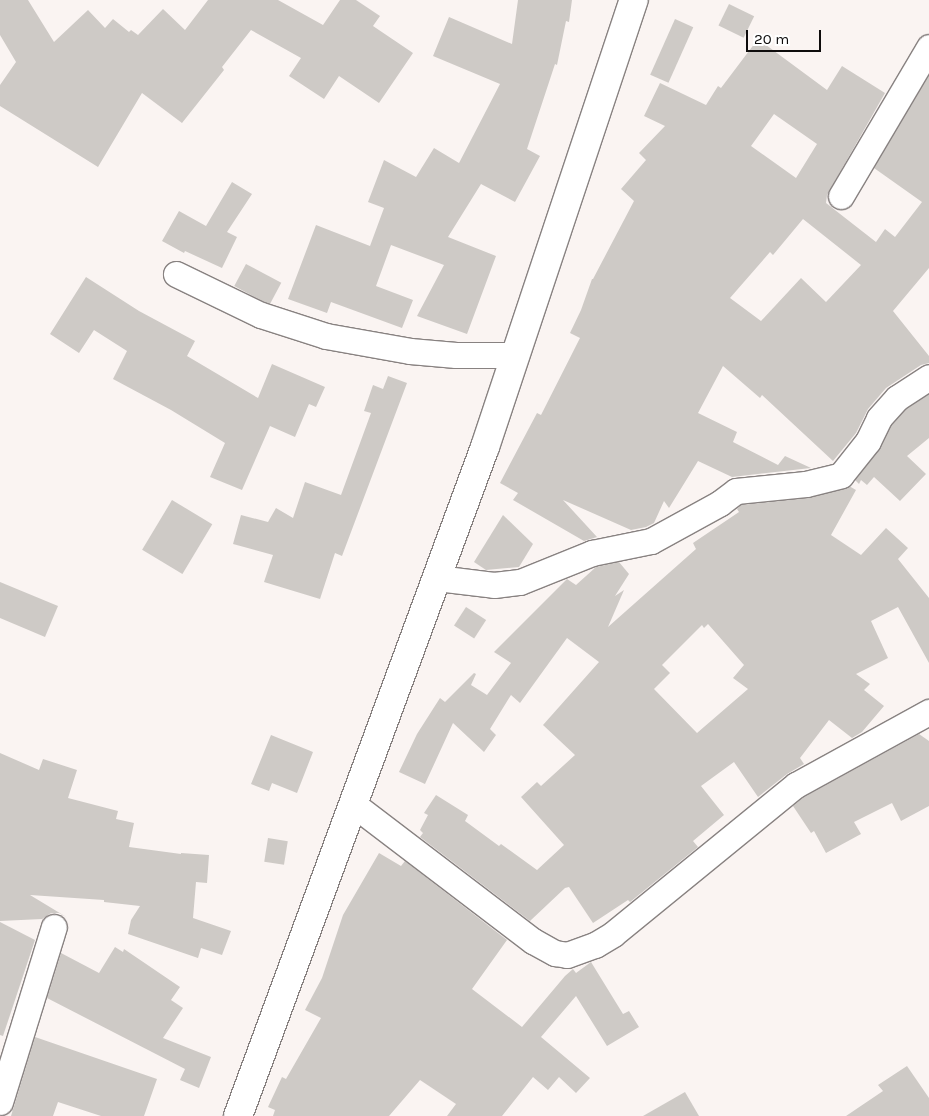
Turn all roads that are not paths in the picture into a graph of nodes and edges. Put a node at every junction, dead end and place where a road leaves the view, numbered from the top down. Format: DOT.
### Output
graph roads {
  1 [pos="634,0"];
  2 [pos="929,47"];
  3 [pos="841,196"];
  4 [pos="176,274"];
  5 [pos="516,355"];
  6 [pos="929,377"];
  7 [pos="437,578"];
  8 [pos="929,712"];
  9 [pos="353,804"];
  10 [pos="54,927"];
  11 [pos="0,1102"];
  12 [pos="238,1116"];
  1 -- 5 [label="main road"];
  2 -- 3 [label="street"];
  4 -- 5 [label="street"];
  5 -- 7 [label="main road"];
  6 -- 7 [label="street"];
  7 -- 9 [label="main road"];
  8 -- 9 [label="street"];
  9 -- 12 [label="main road"];
  10 -- 11 [label="street"];
}
